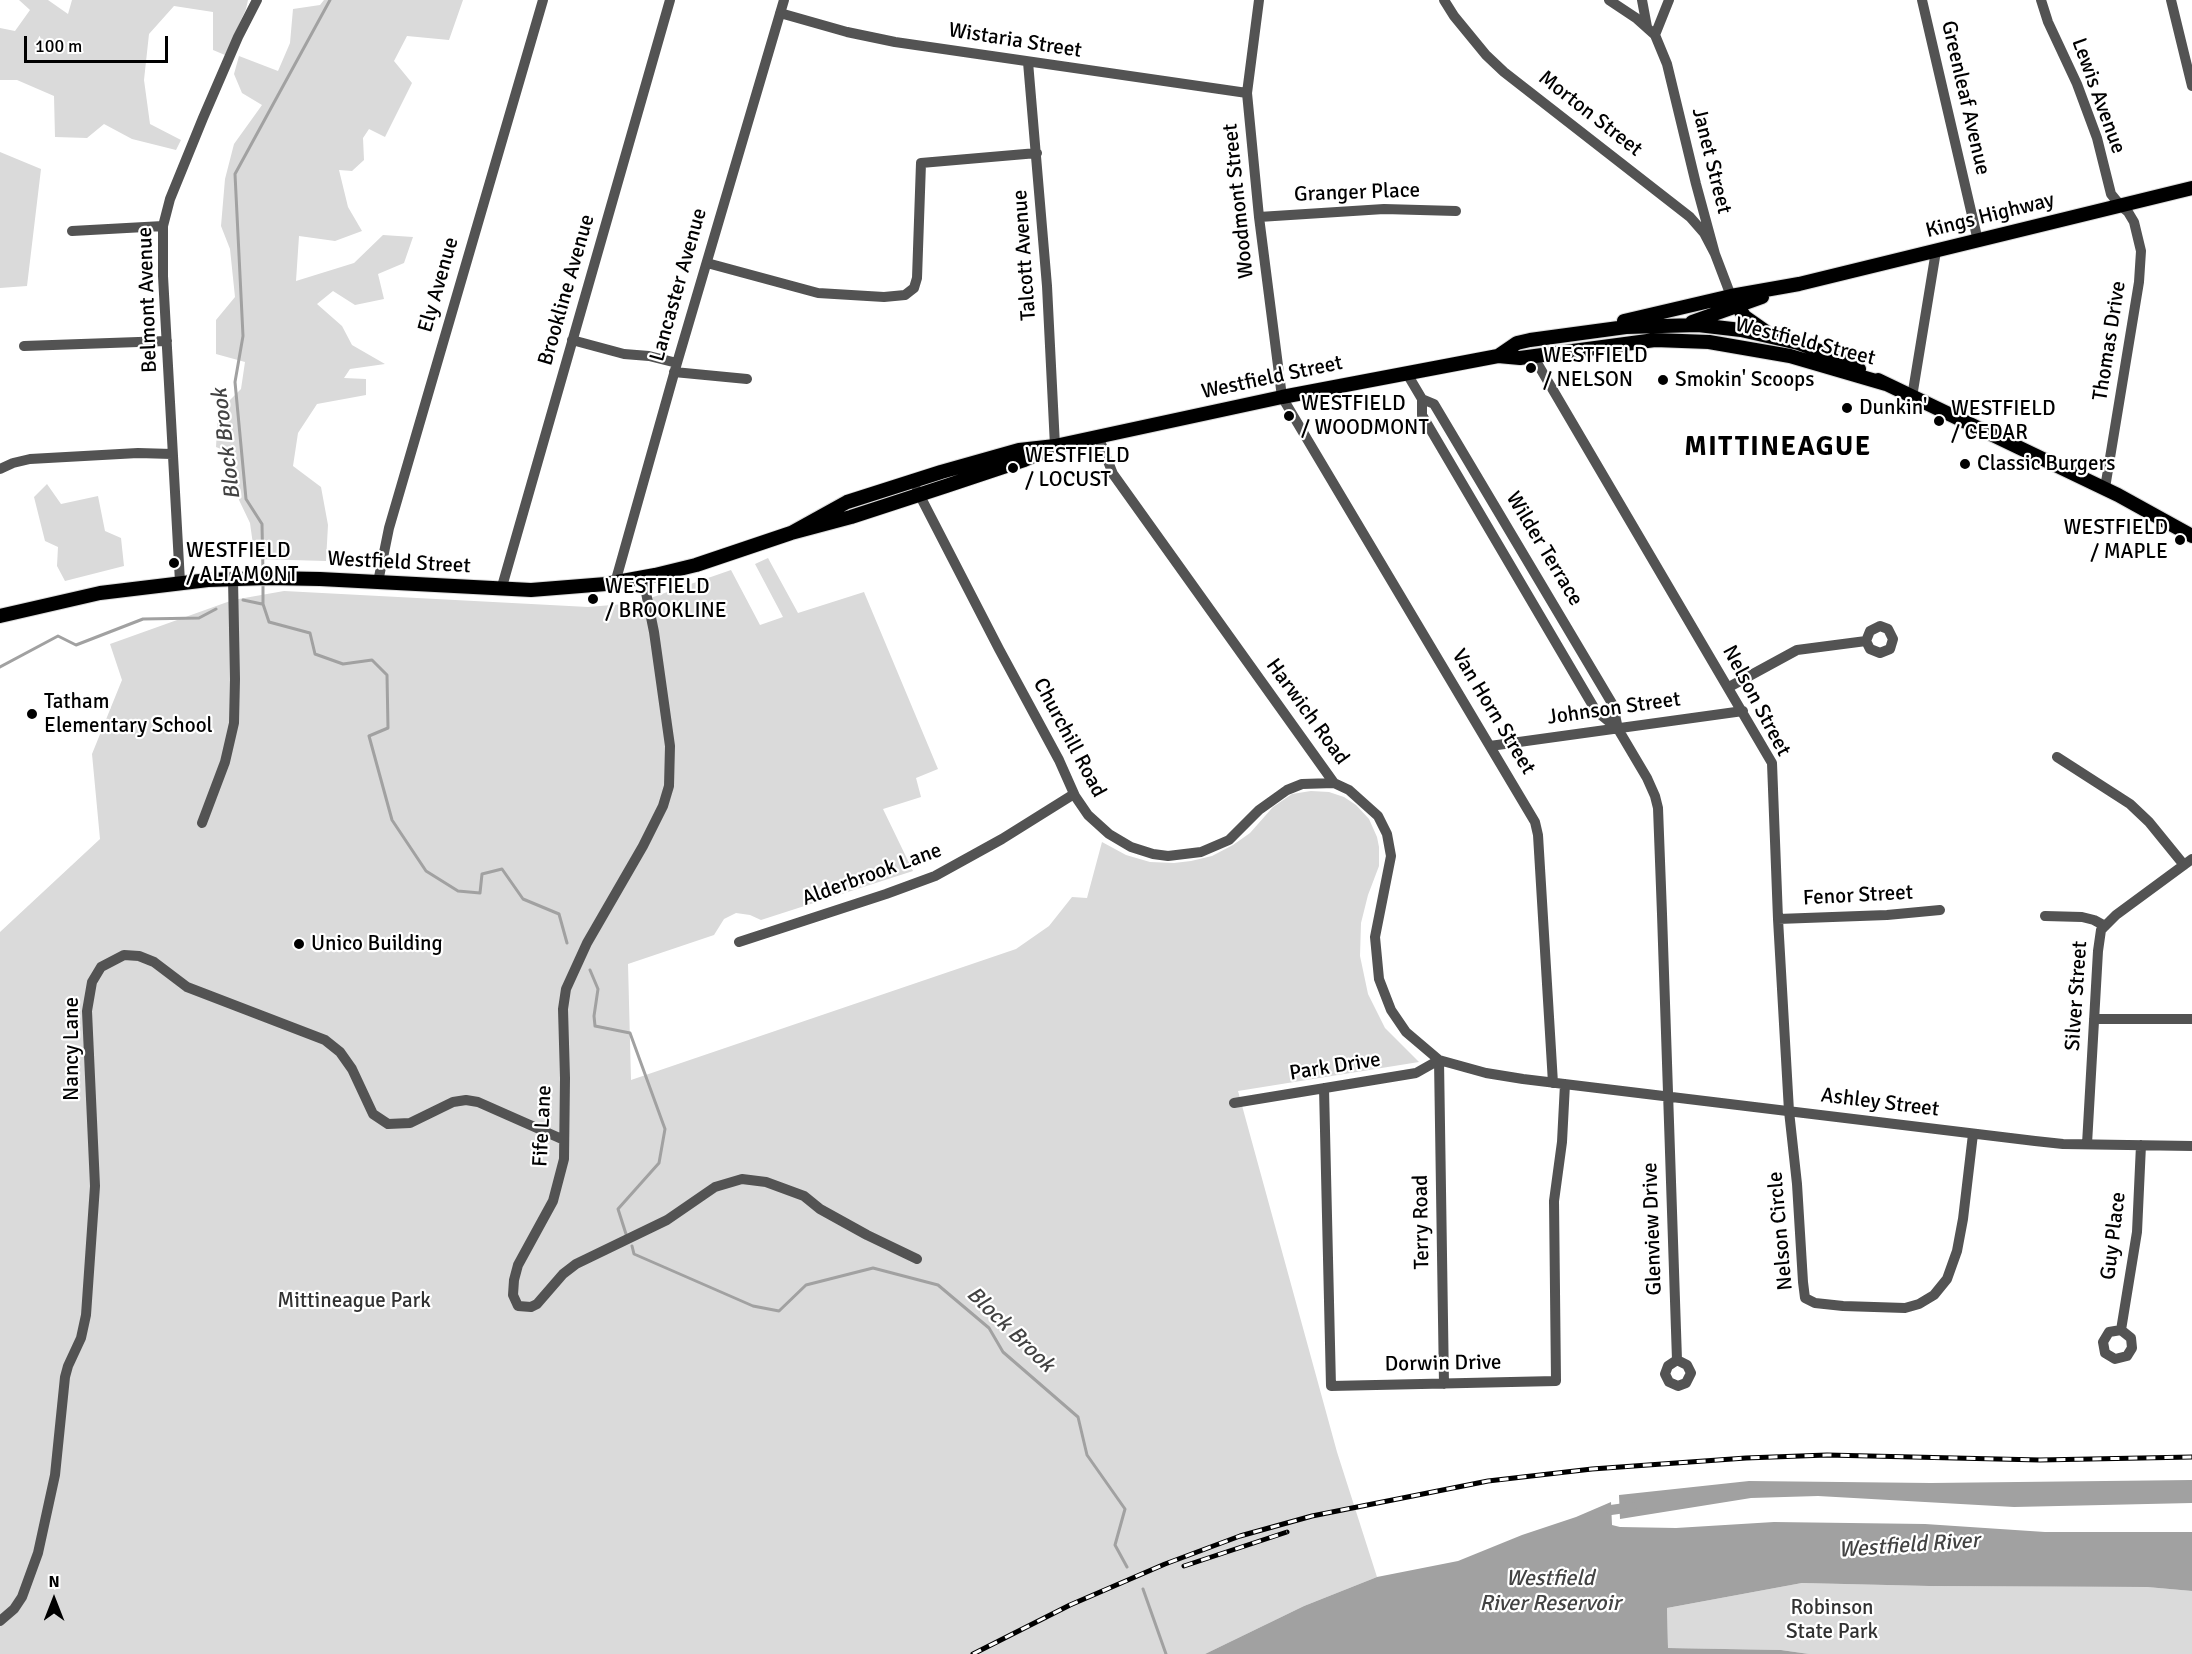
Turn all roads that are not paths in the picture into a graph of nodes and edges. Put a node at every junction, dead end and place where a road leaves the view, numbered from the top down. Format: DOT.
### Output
graph roads {
  1 [pos="257,0"];
  2 [pos="543,0"];
  3 [pos="670,0"];
  4 [pos="783,0"];
  5 [pos="1258,0"];
  6 [pos="1444,0"];
  7 [pos="1609,0"];
  8 [pos="1642,0"];
  9 [pos="1669,0"];
  10 [pos="1922,0"];
  11 [pos="2041,0"];
  12 [pos="2171,0"];
  13 [pos="780,13"];
  14 [pos="1651,31"];
  15 [pos="1028,62"];
  16 [pos="2192,86"];
  17 [pos="1247,93"];
  18 [pos="1037,153"];
  19 [pos="2192,188"];
  20 [pos="2120,205"];
  21 [pos="1456,211"];
  22 [pos="1259,217"];
  23 [pos="163,226"];
  24 [pos="72,231"];
  25 [pos="1978,241"];
  26 [pos="1936,251"];
  27 [pos="1715,254"];
  28 [pos="707,263"];
  29 [pos="1734,301"];
  30 [pos="1685,325"];
  31 [pos="1602,330"];
  32 [pos="1777,338"];
  33 [pos="572,340"];
  34 [pos="167,341"];
  35 [pos="24,346"];
  36 [pos="1498,356"];
  37 [pos="1533,356"];
  38 [pos="675,368"];
  39 [pos="1406,372"];
  40 [pos="747,379"];
  41 [pos="1886,384"];
  42 [pos="1282,397"];
  43 [pos="1912,397"];
  44 [pos="1422,399"];
  45 [pos="1098,436"];
  46 [pos="1055,446"];
  47 [pos="172,454"];
  48 [pos="0,469"];
  49 [pos="913,481"];
  50 [pos="2105,489"];
  51 [pos="919,494"];
  52 [pos="1492,500"];
  53 [pos="1477,508"];
  54 [pos="791,533"];
  55 [pos="2192,536"];
  56 [pos="643,578"];
  57 [pos="233,579"];
  58 [pos="180,582"];
  59 [pos="378,582"];
  60 [pos="615,583"];
  61 [pos="501,590"];
  62 [pos="1553,603"];
  63 [pos="1538,612"];
  64 [pos="0,616"];
  65 [pos="1866,641"];
  66 [pos="1729,687"];
  67 [pos="1743,711"];
  68 [pos="1617,729"];
  69 [pos="1490,746"];
  70 [pos="2057,757"];
  71 [pos="1334,783"];
  72 [pos="1074,794"];
  73 [pos="202,823"];
  74 [pos="2188,862"];
  75 [pos="1940,910"];
  76 [pos="2045,916"];
  77 [pos="1778,920"];
  78 [pos="2105,926"];
  79 [pos="739,942"];
  80 [pos="2094,1019"];
  81 [pos="2192,1019"];
  82 [pos="1439,1060"];
  83 [pos="1559,1083"];
  84 [pos="1324,1088"];
  85 [pos="1667,1096"];
  86 [pos="1234,1103"];
  87 [pos="1789,1111"];
  88 [pos="1973,1134"];
  89 [pos="564,1140"];
  90 [pos="2087,1144"];
  91 [pos="2141,1145"];
  92 [pos="2192,1146"];
  93 [pos="917,1258"];
  94 [pos="2121,1330"];
  95 [pos="1677,1360"];
  96 [pos="1444,1384"];
  97 [pos="0,1621"];
  1 -- 23 [label="street, Belmont Avenue"];
  2 -- 59 [label="street, Ely Avenue"];
  3 -- 33 [label="street, Brookline Avenue"];
  4 -- 13 [label="street, Lancaster Avenue"];
  5 -- 17 [label="street, Woodmont Street"];
  6 -- 27 [label="street, Morton Street"];
  7 -- 14 [label="street"];
  8 -- 14 [label="street, Janet Street"];
  9 -- 14 [label="street"];
  10 -- 25 [label="street, Greenleaf Avenue"];
  11 -- 20 [label="street, Lewis Avenue"];
  12 -- 16 [label="street"];
  13 -- 15 [label="street, Wistaria Street"];
  13 -- 28 [label="street, Lancaster Avenue"];
  14 -- 27 [label="street, Janet Street"];
  15 -- 17 [label="street, Wistaria Street"];
  15 -- 18 [label="street, Talcott Avenue"];
  17 -- 22 [label="street, Woodmont Street"];
  18 -- 28 [label="street"];
  18 -- 46 [label="street, Talcott Avenue"];
  19 -- 20 [label="main road, Kings Highway"];
  20 -- 25 [label="main road, Kings Highway"];
  20 -- 50 [label="street, Thomas Drive"];
  21 -- 22 [label="street, Granger Place"];
  22 -- 42 [label="street, Woodmont Street"];
  23 -- 24 [label="street"];
  23 -- 34 [label="street, Belmont Avenue"];
  25 -- 26 [label="main road, Kings Highway"];
  26 -- 29 [label="main road, Kings Highway"];
  26 -- 43 [label="street"];
  27 -- 29 [label="street, Janet Street"];
  28 -- 38 [label="street, Lancaster Avenue"];
  29 -- 30 [label="main road, Kings Highway"];
  29 -- 31 [label="main road, Kings Highway"];
  29 -- 32 [label="main road"];
  30 -- 31 [label="main road, Westfield Street"];
  30 -- 32 [label="main road, Westfield Street"];
  31 -- 36 [label="main road, Westfield Street"];
  32 -- 41 [label="main road, Westfield Street"];
  33 -- 38 [label="street"];
  33 -- 61 [label="street, Brookline Avenue"];
  34 -- 35 [label="street"];
  34 -- 47 [label="street, Belmont Avenue"];
  36 -- 37 [label="main road, Westfield Street"];
  36 -- 39 [label="main road, Westfield Street"];
  37 -- 41 [label="main road, Westfield Street"];
  37 -- 66 [label="street, Nelson Street"];
  38 -- 40 [label="street"];
  38 -- 60 [label="street, Lancaster Avenue"];
  39 -- 42 [label="main road, Westfield Street"];
  39 -- 44 [label="street, Wilder Terrace"];
  41 -- 43 [label="main road, Westfield Street"];
  42 -- 45 [label="main road, Westfield Street"];
  42 -- 69 [label="street, Van Horn Street"];
  43 -- 50 [label="main road, Westfield Street"];
  44 -- 52 [label="street, Wilder Terrace"];
  44 -- 53 [label="street, Wilder Terrace"];
  45 -- 46 [label="main road, Westfield Street"];
  45 -- 71 [label="street, Harwich Road"];
  46 -- 49 [label="main road, Westfield Street"];
  46 -- 51 [label="main road, Westfield Street"];
  47 -- 48 [label="street"];
  47 -- 58 [label="street, Belmont Avenue"];
  49 -- 51 [label="street, Churchill Road"];
  49 -- 54 [label="main road, Westfield Street"];
  50 -- 55 [label="main road, Westfield Street"];
  51 -- 54 [label="main road, Westfield Street"];
  51 -- 72 [label="street, Churchill Road"];
  52 -- 53 [label="street"];
  52 -- 62 [label="street, Wilder Terrace"];
  53 -- 63 [label="street, Wilder Terrace"];
  54 -- 56 [label="main road, Westfield Street"];
  56 -- 60 [label="main road, Westfield Street"];
  56 -- 89 [label="street, Fife Lane"];
  57 -- 58 [label="main road, Westfield Street"];
  57 -- 59 [label="main road, Westfield Street"];
  57 -- 73 [label="street"];
  58 -- 64 [label="main road, Westfield Street"];
  59 -- 61 [label="main road, Westfield Street"];
  60 -- 61 [label="main road, Westfield Street"];
  62 -- 63 [label="street"];
  62 -- 68 [label="street, Wilder Terrace"];
  63 -- 68 [label="street, Wilder Terrace"];
  65 -- 66 [label="street"];
  66 -- 67 [label="street, Nelson Street"];
  67 -- 68 [label="street, Johnson Street"];
  67 -- 77 [label="street, Nelson Street"];
  68 -- 69 [label="street, Johnson Street"];
  68 -- 85 [label="street, Wilder Terrace"];
  69 -- 83 [label="street, Van Horn Street"];
  70 -- 74 [label="street"];
  71 -- 72 [label="street, Churchill Road"];
  71 -- 82 [label="street, Harwich Road"];
  72 -- 79 [label="street, Alderbrook Lane"];
  74 -- 78 [label="street, Silver Street"];
  75 -- 77 [label="street, Fenor Street"];
  76 -- 78 [label="street"];
  77 -- 87 [label="street, Nelson Street"];
  78 -- 80 [label="street, Silver Street"];
  80 -- 81 [label="street"];
  80 -- 90 [label="street, Silver Street"];
  82 -- 83 [label="street, Harwich Road"];
  82 -- 84 [label="street, Park Drive"];
  82 -- 96 [label="street, Terry Road"];
  83 -- 85 [label="street, Ashley Street"];
  83 -- 96 [label="street, Dorwin Drive"];
  84 -- 86 [label="street, Park Drive"];
  84 -- 96 [label="street, Dorwin Drive"];
  85 -- 87 [label="street, Ashley Street"];
  85 -- 95 [label="street, Glenview Drive"];
  87 -- 88 [label="street, Ashley Street"];
  87 -- 88 [label="street, Nelson Circle"];
  88 -- 90 [label="street, Ashley Street"];
  89 -- 93 [label="street, Fife Lane"];
  89 -- 97 [label="street, Nancy Lane"];
  90 -- 91 [label="street, Ashley Street"];
  91 -- 92 [label="street, Ashley Street"];
  91 -- 94 [label="street, Guy Place"];
}
